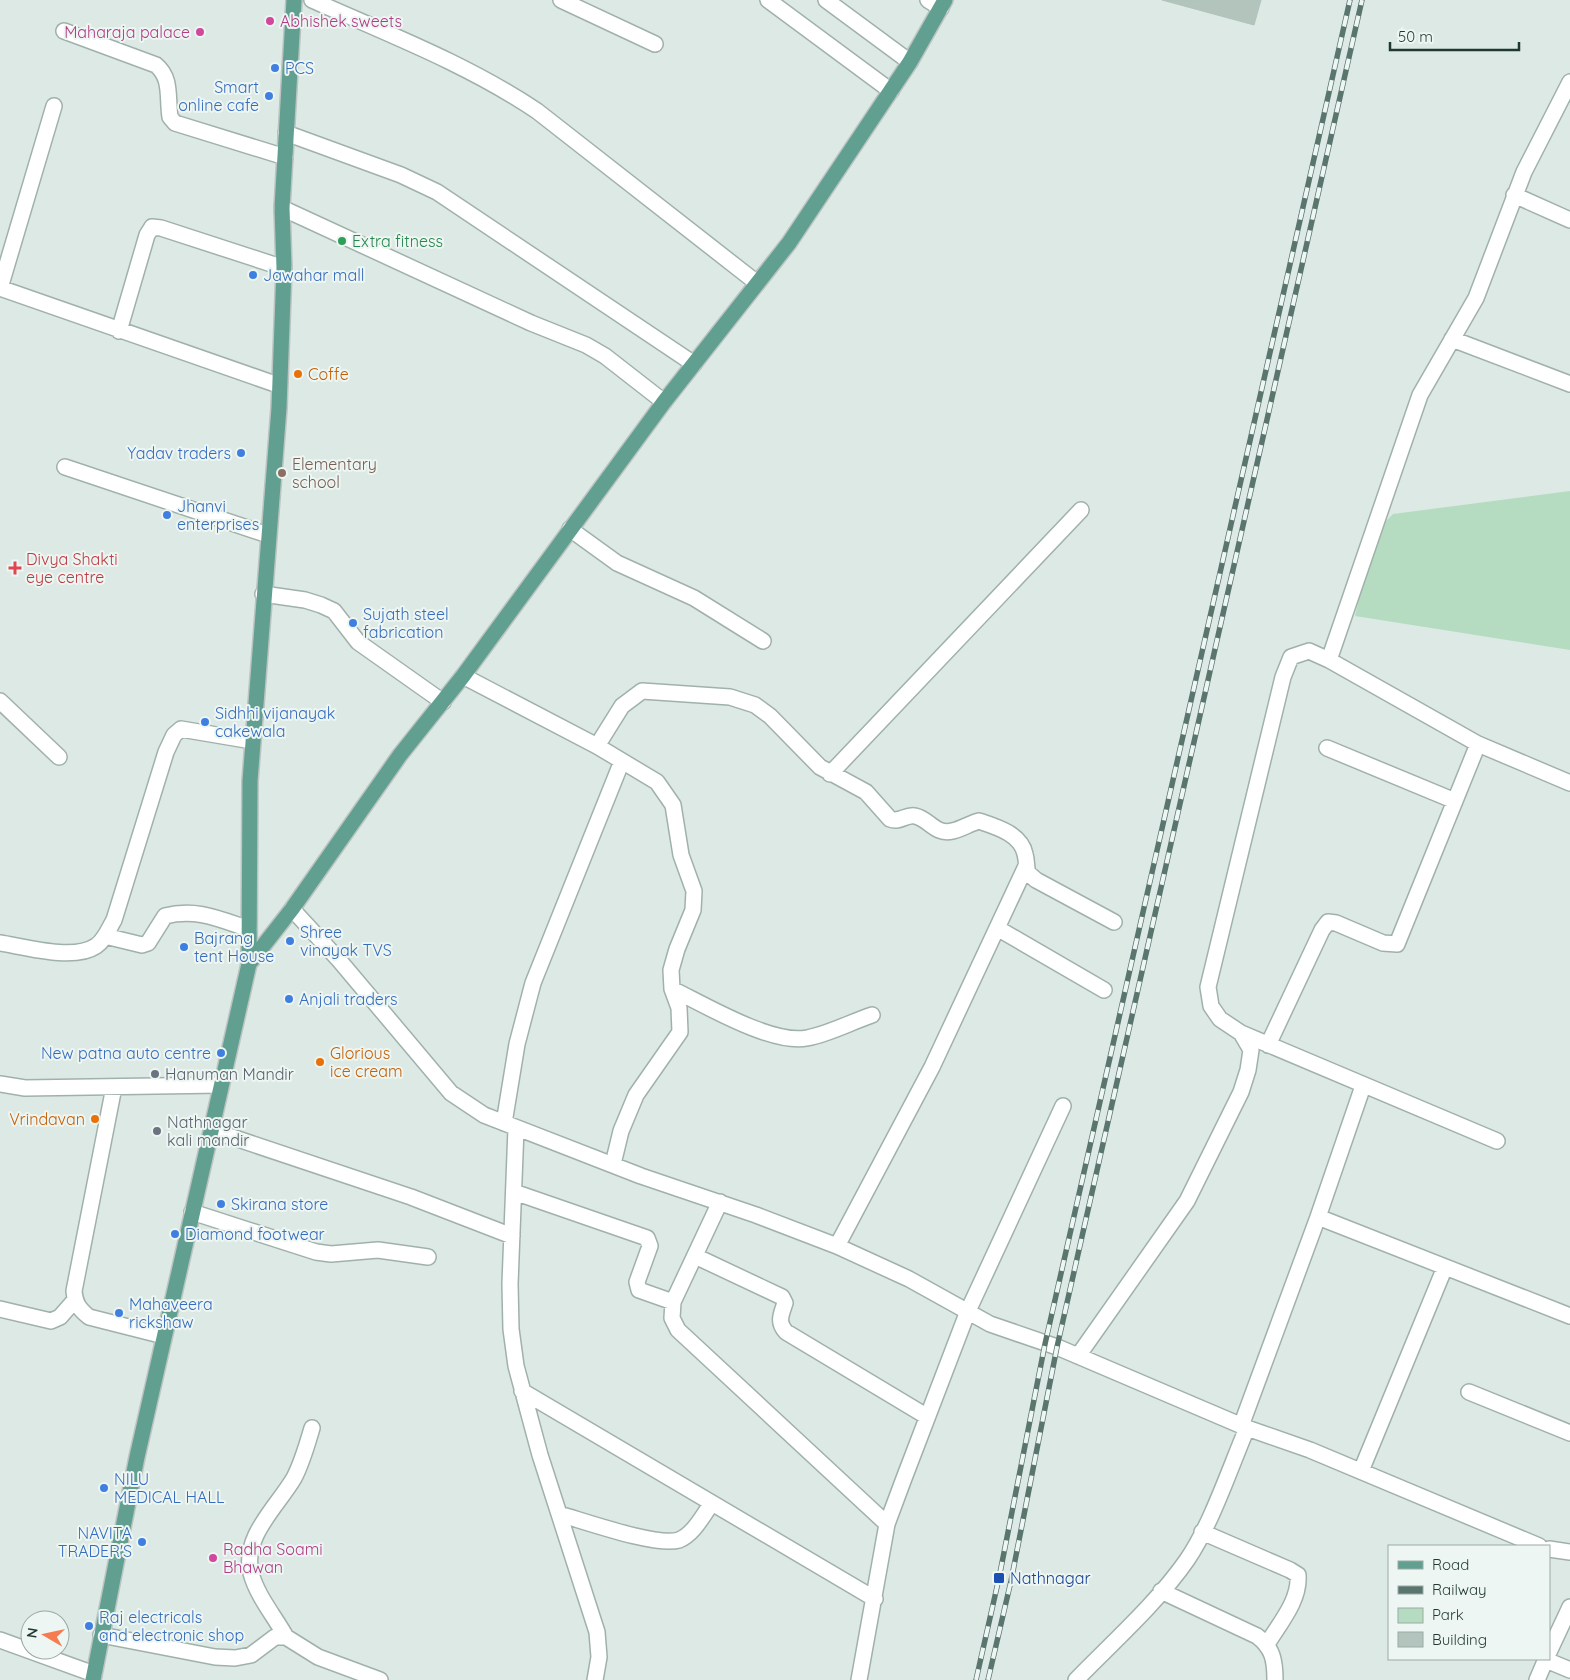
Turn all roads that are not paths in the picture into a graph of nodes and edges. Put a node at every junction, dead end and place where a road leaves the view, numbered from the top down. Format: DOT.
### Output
graph roads {
  1 [pos="294,0"];
  2 [pos="312,0"];
  3 [pos="562,0"];
  4 [pos="768,0"];
  5 [pos="826,0"];
  6 [pos="938,3"];
  7 [pos="64,31"];
  8 [pos="656,44"];
  9 [pos="910,62"];
  10 [pos="1570,82"];
  11 [pos="891,91"];
  12 [pos="54,106"];
  13 [pos="286,133"];
  14 [pos="285,157"];
  15 [pos="1514,195"];
  16 [pos="282,208"];
  17 [pos="1570,220"];
  18 [pos="284,268"];
  19 [pos="757,283"];
  20 [pos="0,288"];
  21 [pos="119,331"];
  22 [pos="1452,339"];
  23 [pos="694,364"];
  24 [pos="1570,384"];
  25 [pos="278,385"];
  26 [pos="664,402"];
  27 [pos="65,467"];
  28 [pos="1080,510"];
  29 [pos="570,529"];
  30 [pos="268,535"];
  31 [pos="263,594"];
  32 [pos="763,641"];
  33 [pos="1329,660"];
  34 [pos="463,676"];
  35 [pos="0,701"];
  36 [pos="443,702"];
  37 [pos="252,741"];
  38 [pos="1478,744"];
  39 [pos="597,746"];
  40 [pos="1327,748"];
  41 [pos="59,757"];
  42 [pos="622,761"];
  43 [pos="830,774"];
  44 [pos="1570,783"];
  45 [pos="1455,801"];
  46 [pos="1026,866"];
  47 [pos="292,909"];
  48 [pos="1114,922"];
  49 [pos="997,928"];
  50 [pos="249,929"];
  51 [pos="105,936"];
  52 [pos="0,943"];
  53 [pos="249,964"];
  54 [pos="672,989"];
  55 [pos="1104,990"];
  56 [pos="872,1014"];
  57 [pos="1241,1033"];
  58 [pos="1268,1045"];
  59 [pos="0,1084"];
  60 [pos="221,1085"];
  61 [pos="114,1086"];
  62 [pos="1364,1086"];
  63 [pos="1063,1106"];
  64 [pos="510,1126"];
  65 [pos="211,1130"];
  66 [pos="1497,1141"];
  67 [pos="612,1164"];
  68 [pos="514,1192"];
  69 [pos="720,1202"];
  70 [pos="192,1212"];
  71 [pos="1318,1217"];
  72 [pos="512,1236"];
  73 [pos="837,1246"];
  74 [pos="695,1256"];
  75 [pos="428,1257"];
  76 [pos="1445,1268"];
  77 [pos="75,1300"];
  78 [pos="673,1302"];
  79 [pos="0,1309"];
  80 [pos="968,1311"];
  81 [pos="1570,1316"];
  82 [pos="164,1336"];
  83 [pos="1078,1356"];
  84 [pos="522,1391"];
  85 [pos="1469,1392"];
  86 [pos="926,1416"];
  87 [pos="1244,1427"];
  88 [pos="312,1428"];
  89 [pos="1570,1433"];
  90 [pos="1361,1471"];
  91 [pos="712,1503"];
  92 [pos="559,1514"];
  93 [pos="887,1524"];
  94 [pos="1202,1532"];
  95 [pos="1537,1545"];
  96 [pos="1550,1549"];
  97 [pos="1570,1552"];
  98 [pos="1161,1591"];
  99 [pos="875,1599"];
  100 [pos="1570,1606"];
  101 [pos="101,1635"];
  102 [pos="286,1637"];
  103 [pos="0,1640"];
  104 [pos="1267,1644"];
  105 [pos="1550,1650"];
  106 [pos="1550,1659"];
  107 [pos="1546,1660"];
  108 [pos="1570,1670"];
  109 [pos="93,1677"];
  110 [pos="380,1680"];
  111 [pos="595,1680"];
  112 [pos="859,1680"];
  113 [pos="1076,1680"];
  114 [pos="1274,1680"];
  115 [pos="1537,1680"];
  1 -- 13 [label="main road"];
  2 -- 19 [label="street"];
  3 -- 8 [label="street"];
  4 -- 11 [label="street"];
  5 -- 9 [label="street"];
  6 -- 9 [label="main road"];
  7 -- 14 [label="street"];
  9 -- 11 [label="main road"];
  10 -- 15 [label="street"];
  11 -- 19 [label="main road"];
  12 -- 20 [label="street"];
  13 -- 14 [label="main road"];
  13 -- 23 [label="street"];
  14 -- 16 [label="main road"];
  15 -- 17 [label="street"];
  15 -- 22 [label="street"];
  16 -- 18 [label="main road"];
  16 -- 26 [label="street"];
  18 -- 21 [label="street"];
  18 -- 25 [label="main road"];
  19 -- 23 [label="main road"];
  20 -- 21 [label="street"];
  21 -- 25 [label="street"];
  22 -- 24 [label="street"];
  22 -- 33 [label="street"];
  23 -- 26 [label="main road"];
  25 -- 30 [label="main road"];
  26 -- 29 [label="main road"];
  27 -- 30 [label="street"];
  28 -- 43 [label="street"];
  29 -- 32 [label="street"];
  29 -- 34 [label="main road"];
  30 -- 31 [label="main road"];
  31 -- 36 [label="street"];
  31 -- 37 [label="main road"];
  33 -- 38 [label="street"];
  33 -- 57 [label="street"];
  34 -- 36 [label="main road"];
  34 -- 39 [label="street"];
  35 -- 41 [label="street"];
  36 -- 47 [label="main road"];
  37 -- 50 [label="main road"];
  37 -- 51 [label="street"];
  38 -- 44 [label="street"];
  38 -- 45 [label="street"];
  39 -- 42 [label="street"];
  39 -- 43 [label="street"];
  40 -- 45 [label="street"];
  42 -- 54 [label="street"];
  42 -- 64 [label="street"];
  43 -- 46 [label="street"];
  45 -- 58 [label="street"];
  46 -- 48 [label="street"];
  46 -- 49 [label="street"];
  47 -- 53 [label="main road"];
  47 -- 64 [label="street"];
  49 -- 55 [label="street"];
  49 -- 73 [label="street"];
  50 -- 51 [label="street"];
  50 -- 53 [label="main road"];
  51 -- 52 [label="street"];
  53 -- 60 [label="main road"];
  54 -- 56 [label="street"];
  54 -- 67 [label="street"];
  57 -- 58 [label="street"];
  57 -- 83 [label="street"];
  58 -- 62 [label="street"];
  59 -- 61 [label="street"];
  60 -- 61 [label="street"];
  60 -- 65 [label="main road"];
  61 -- 77 [label="street"];
  62 -- 66 [label="street"];
  62 -- 71 [label="street"];
  63 -- 80 [label="street"];
  64 -- 67 [label="street"];
  64 -- 68 [label="street"];
  65 -- 70 [label="main road"];
  65 -- 72 [label="street"];
  67 -- 69 [label="street"];
  68 -- 72 [label="street"];
  68 -- 78 [label="street"];
  69 -- 73 [label="street"];
  69 -- 74 [label="street"];
  70 -- 75 [label="street"];
  70 -- 82 [label="main road"];
  71 -- 76 [label="street"];
  71 -- 87 [label="street"];
  72 -- 84 [label="street"];
  73 -- 80 [label="street"];
  74 -- 78 [label="street"];
  74 -- 86 [label="street"];
  76 -- 81 [label="street"];
  76 -- 90 [label="street"];
  77 -- 79 [label="street"];
  77 -- 82 [label="street"];
  78 -- 93 [label="street"];
  80 -- 83 [label="street"];
  80 -- 86 [label="street"];
  82 -- 101 [label="main road"];
  83 -- 87 [label="street"];
  84 -- 91 [label="street"];
  84 -- 92 [label="street"];
  85 -- 89 [label="street"];
  86 -- 93 [label="street"];
  87 -- 90 [label="street"];
  87 -- 94 [label="street"];
  88 -- 102 [label="street"];
  90 -- 95 [label="street"];
  91 -- 92 [label="street"];
  91 -- 99 [label="street"];
  92 -- 111 [label="street"];
  93 -- 99 [label="street"];
  94 -- 98 [label="street"];
  94 -- 104 [label="street"];
  96 -- 97 [label="street"];
  98 -- 104 [label="street"];
  98 -- 113 [label="street"];
  99 -- 112 [label="street"];
  100 -- 105 [label="street"];
  101 -- 102 [label="street"];
  101 -- 109 [label="main road"];
  102 -- 110 [label="street"];
  103 -- 109 [label="street"];
  104 -- 114 [label="street"];
  106 -- 108 [label="street"];
  107 -- 115 [label="street"];
}
